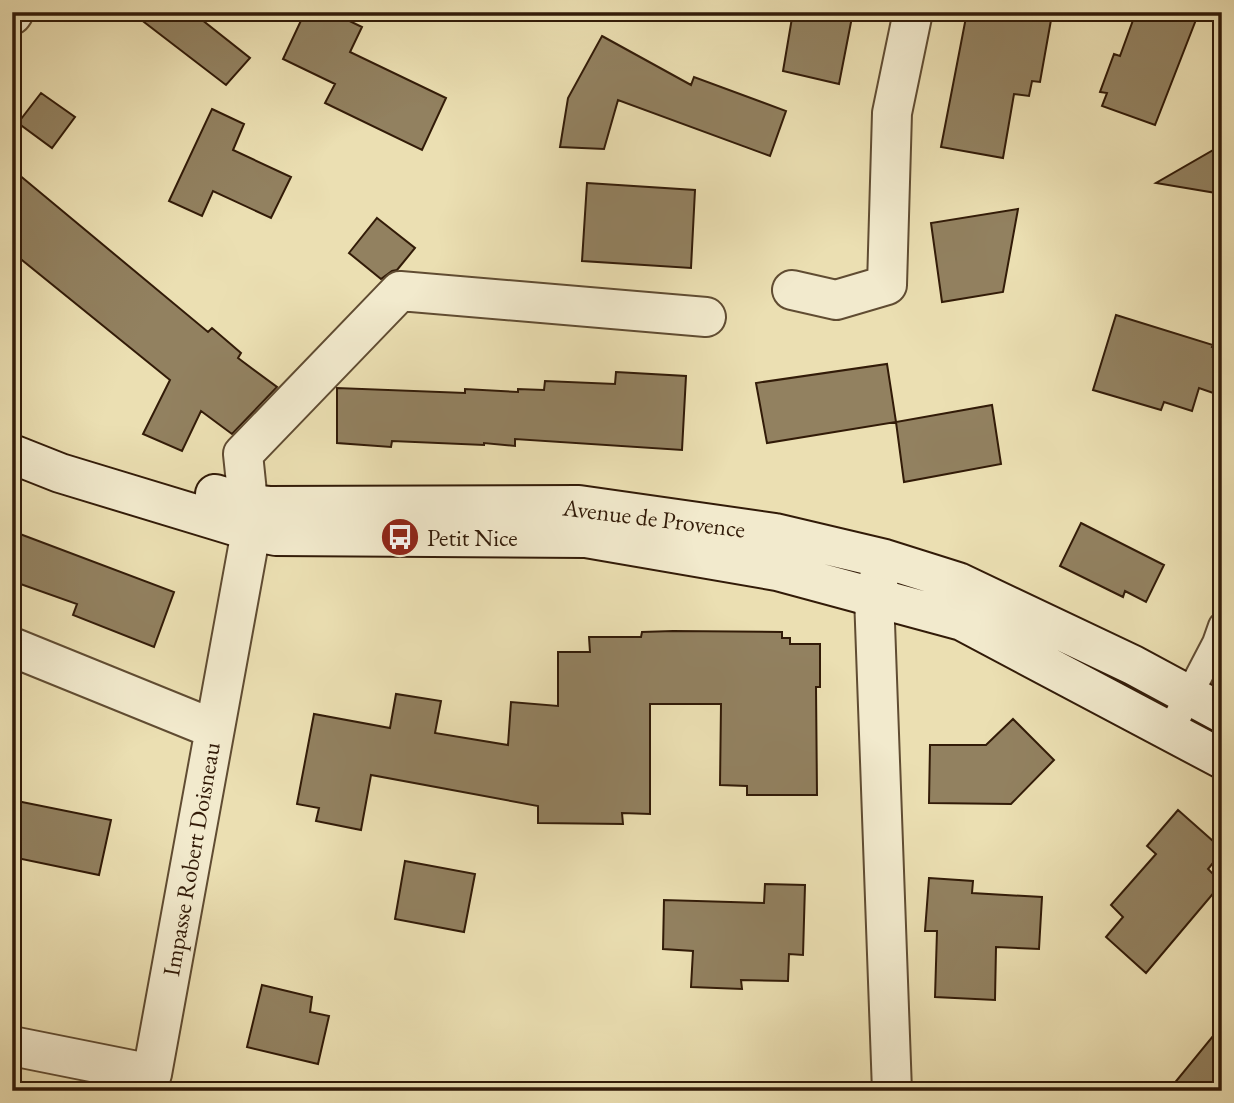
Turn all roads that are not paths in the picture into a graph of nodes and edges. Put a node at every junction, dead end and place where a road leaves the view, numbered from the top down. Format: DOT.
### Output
graph roads {
  1 [pos="913,12"];
  2 [pos="792,290"];
  3 [pos="706,317"];
  4 [pos="12,427"];
  5 [pos="12,454"];
  6 [pos="250,518"];
  7 [pos="885,559"];
  8 [pos="874,596"];
  9 [pos="1222,626"];
  10 [pos="12,647"];
  11 [pos="1206,704"];
  12 [pos="214,729"];
  13 [pos="1170,731"];
  14 [pos="1222,759"];
  15 [pos="12,1046"];
  16 [pos="892,1091"];
  1 -- 2 [label="street"];
  3 -- 6 [label="street, Impasse Robert Doisneau"];
  4 -- 6 [label="street, Avenue de Provence"];
  5 -- 6 [label="street, Avenue de Provence"];
  6 -- 7 [label="street, Avenue de Provence"];
  6 -- 8 [label="street, Avenue de Provence"];
  6 -- 12 [label="street, Impasse Robert Doisneau"];
  7 -- 8 [label="street"];
  7 -- 11 [label="street, Avenue de Provence"];
  8 -- 13 [label="street, Avenue de Provence"];
  8 -- 16 [label="street"];
  9 -- 11 [label="lane"];
  10 -- 12 [label="street"];
  11 -- 13 [label="lane"];
  12 -- 15 [label="street, Impasse Robert Doisneau"];
  13 -- 14 [label="street, Avenue de Provence"];
}
